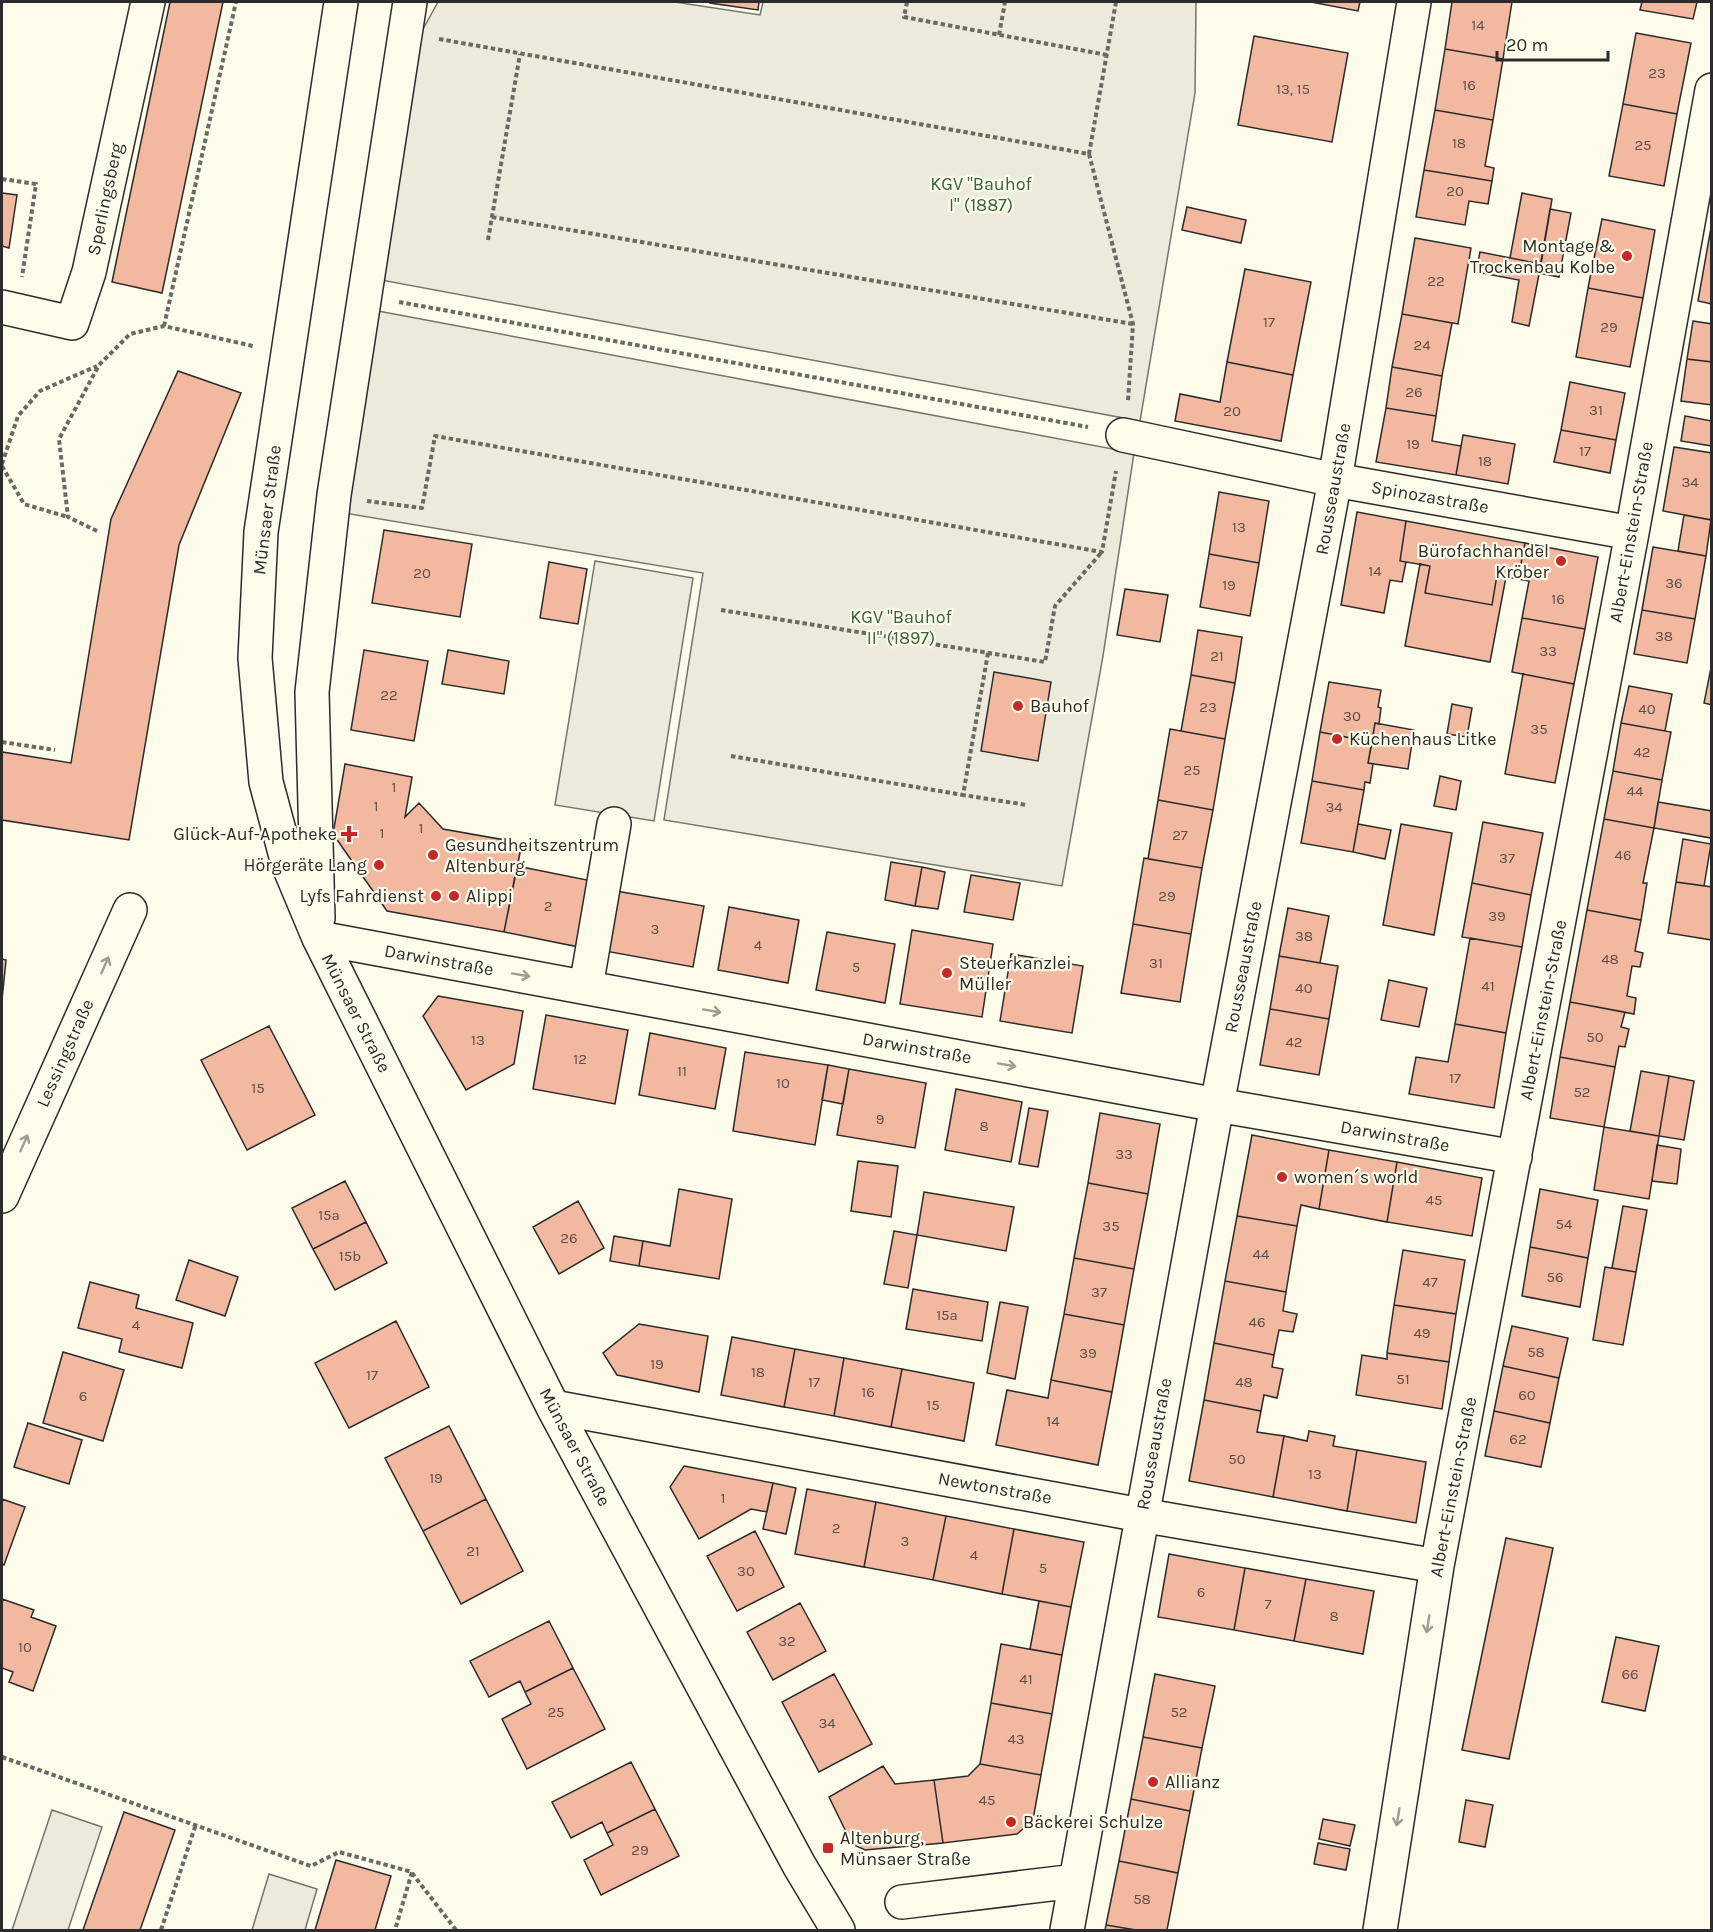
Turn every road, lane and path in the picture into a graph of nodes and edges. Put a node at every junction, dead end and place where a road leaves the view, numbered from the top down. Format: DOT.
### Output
graph roads {
  1 [pos="148,2"];
  2 [pos="236,2"];
  3 [pos="341,2"];
  4 [pos="907,2"];
  5 [pos="1005,2"];
  6 [pos="1116,2"];
  7 [pos="1414,2"];
  8 [pos="408,17"];
  9 [pos="999,34"];
  10 [pos="520,54"];
  11 [pos="1107,55"];
  12 [pos="1712,90"];
  13 [pos="1089,154"];
  14 [pos="2,179"];
  15 [pos="492,217"];
  16 [pos="488,240"];
  17 [pos="366,296"];
  18 [pos="10,308"];
  19 [pos="1133,324"];
  20 [pos="164,326"];
  21 [pos="289,353"];
  22 [pos="99,365"];
  23 [pos="1123,435"];
  24 [pos="2,465"];
  25 [pos="1335,480"];
  26 [pos="334,495"];
  27 [pos="68,517"];
  28 [pos="97,531"];
  29 [pos="1632,533"];
  30 [pos="1102,552"];
  31 [pos="721,610"];
  32 [pos="987,653"];
  33 [pos="2,742"];
  34 [pos="55,750"];
  35 [pos="731,756"];
  36 [pos="963,795"];
  37 [pos="1028,806"];
  38 [pos="614,824"];
  39 [pos="130,910"];
  40 [pos="319,938"];
  41 [pos="586,987"];
  42 [pos="1217,1105"];
  43 [pos="1515,1157"];
  44 [pos="2,1196"];
  45 [pos="553,1407"];
  46 [pos="1141,1515"];
  47 [pos="1437,1566"];
  48 [pos="2,1757"];
  49 [pos="196,1824"];
  50 [pos="412,1872"];
  51 [pos="1076,1881"];
  52 [pos="902,1902"];
  53 [pos="161,1930"];
  54 [pos="395,1930"];
  55 [pos="456,1930"];
  56 [pos="838,1930"];
  57 [pos="1066,1930"];
  58 [pos="1380,1930"];
  1 -- 18 [label="street, Sperlingsberg"];
  2 -- 20 [label="path"];
  3 -- 21 [label="street, Münsaer Straße"];
  4 -- 9 [label="path"];
  5 -- 9 [label="path"];
  6 -- 11 [label="path"];
  7 -- 25 [label="street, Rousseaustraße"];
  8 -- 10 [label="path"];
  8 -- 17 [label="street"];
  9 -- 11 [label="path"];
  10 -- 13 [label="path"];
  10 -- 15 [label="path"];
  11 -- 13 [label="path"];
  12 -- 29 [label="street, Albert-Einstein-Straße"];
  13 -- 19 [label="path"];
  14 -- 18 [label="path"];
  15 -- 16 [label="path"];
  15 -- 19 [label="path"];
  17 -- 23 [label="path"];
  17 -- 26 [label="street"];
  19 -- 23 [label="path"];
  20 -- 21 [label="path"];
  20 -- 22 [label="path"];
  21 -- 40 [label="street, Münsaer Straße"];
  22 -- 24 [label="path"];
  22 -- 27 [label="path"];
  23 -- 25 [label="street, Spinozastraße"];
  23 -- 30 [label="path"];
  24 -- 27 [label="path"];
  25 -- 29 [label="street, Spinozastraße"];
  25 -- 42 [label="street, Rousseaustraße"];
  26 -- 30 [label="path"];
  26 -- 40 [label="street"];
  27 -- 28 [label="path"];
  29 -- 43 [label="street, Albert-Einstein-Straße"];
  30 -- 32 [label="path"];
  31 -- 32 [label="path"];
  32 -- 36 [label="path"];
  33 -- 34 [label="path"];
  35 -- 36 [label="path"];
  36 -- 37 [label="path"];
  38 -- 41 [label="street"];
  44 -- 39 [label="street, Lessingstraße, one-way"];
  40 -- 41 [label="street, Darwinstraße, one-way"];
  40 -- 45 [label="street, Münsaer Straße"];
  41 -- 42 [label="street, Darwinstraße, one-way"];
  42 -- 43 [label="street, Darwinstraße"];
  42 -- 46 [label="street, Rousseaustraße"];
  43 -- 47 [label="street, Albert-Einstein-Straße"];
  45 -- 46 [label="street, Newtonstraße"];
  45 -- 56 [label="street, Münsaer Straße"];
  46 -- 47 [label="street, Newtonstraße"];
  46 -- 51 [label="street, Rousseaustraße"];
  47 -- 58 [label="street, Albert-Einstein-Straße, one-way"];
  48 -- 49 [label="path"];
  49 -- 50 [label="path"];
  49 -- 53 [label="path"];
  50 -- 54 [label="path"];
  50 -- 55 [label="path"];
  51 -- 52 [label="street"];
  51 -- 57 [label="street, Rousseaustraße"];
}
